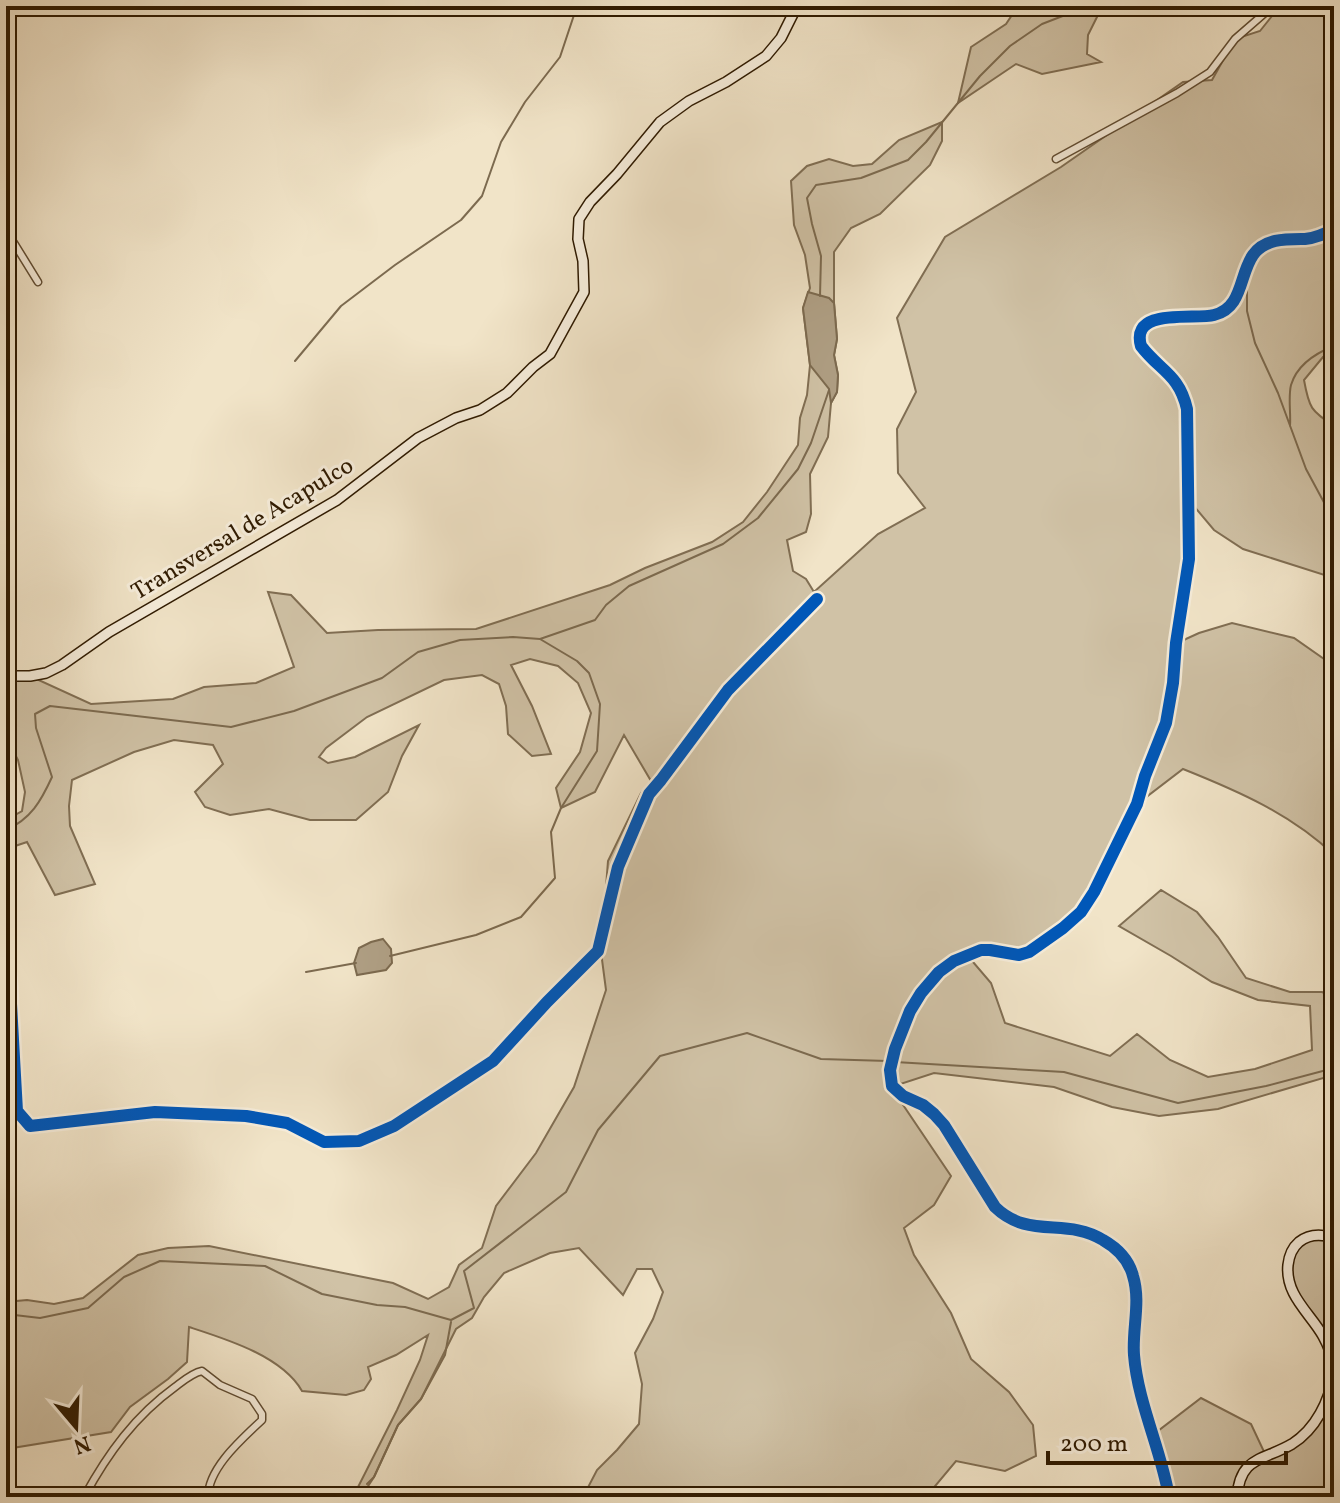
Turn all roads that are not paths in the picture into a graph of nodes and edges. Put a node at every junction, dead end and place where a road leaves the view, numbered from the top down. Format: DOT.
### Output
graph roads {
  1 [pos="797,6"];
  2 [pos="1273,6"];
  3 [pos="1056,159"];
  4 [pos="1334,229"];
  5 [pos="6,237"];
  6 [pos="38,282"];
  7 [pos="817,599"];
  8 [pos="6,676"];
  9 [pos="6,946"];
  10 [pos="1334,1238"];
  11 [pos="1334,1366"];
  12 [pos="1334,1374"];
  13 [pos="84,1497"];
  14 [pos="208,1497"];
  15 [pos="1169,1497"];
  16 [pos="1237,1497"];
  1 -- 8 [label="street, Transversal de Acapulco"];
  2 -- 3 [label="street"];
  4 -- 15 [label="street"];
  5 -- 6 [label="street"];
  7 -- 9 [label="street"];
  10 -- 11 [label="street"];
  12 -- 16 [label="street"];
  13 -- 14 [label="street"];
}
